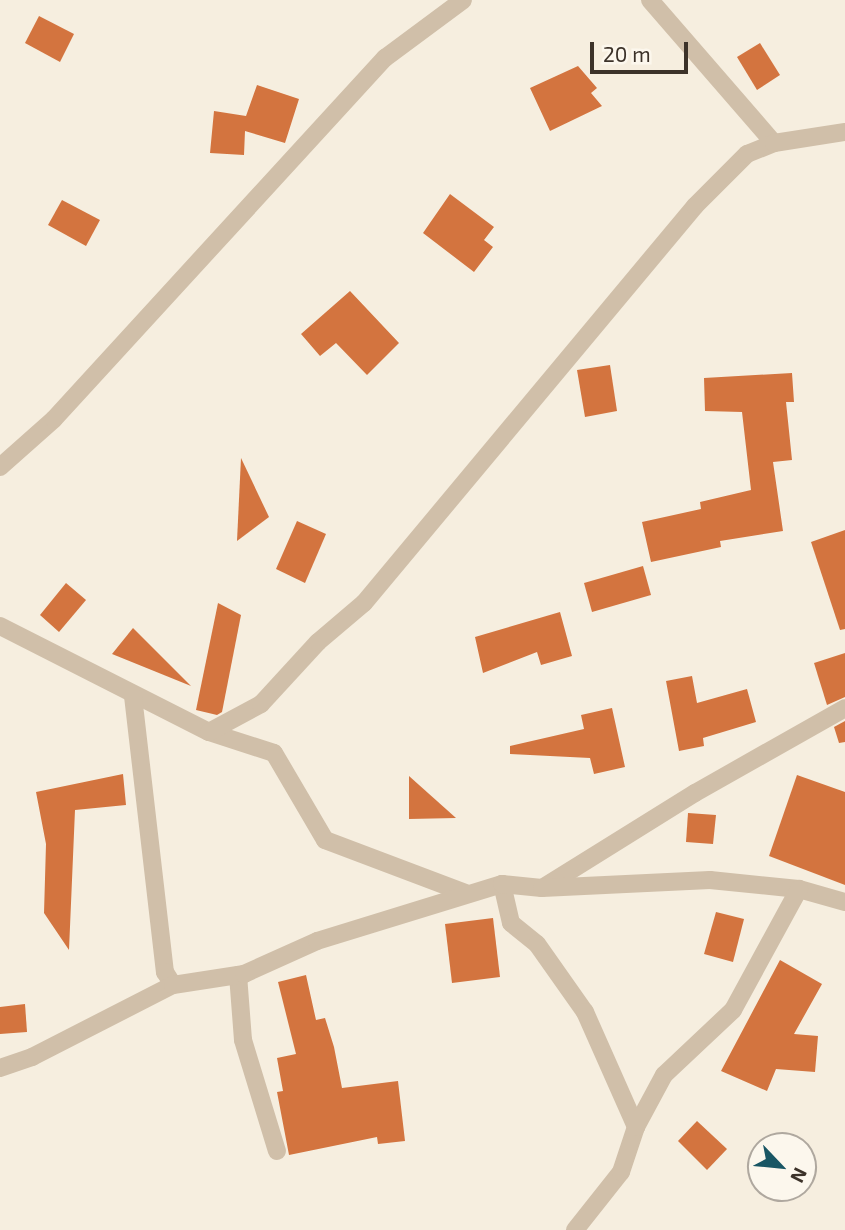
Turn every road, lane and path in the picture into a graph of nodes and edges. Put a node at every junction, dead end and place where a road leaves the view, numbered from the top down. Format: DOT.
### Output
graph roads {
  1 [pos="463,0"];
  2 [pos="650,0"];
  3 [pos="845,132"];
  4 [pos="774,144"];
  5 [pos="0,467"];
  6 [pos="0,626"];
  7 [pos="133,696"];
  8 [pos="845,708"];
  9 [pos="209,732"];
  10 [pos="502,884"];
  11 [pos="542,888"];
  12 [pos="799,889"];
  13 [pos="465,893"];
  14 [pos="845,902"];
  15 [pos="238,975"];
  16 [pos="173,985"];
  17 [pos="0,1068"];
  18 [pos="636,1127"];
  19 [pos="276,1151"];
  20 [pos="575,1230"];
  1 -- 5 [label="street"];
  2 -- 4 [label="street"];
  3 -- 4 [label="street"];
  4 -- 9 [label="street"];
  6 -- 7 [label="street"];
  7 -- 9 [label="street"];
  7 -- 16 [label="street"];
  8 -- 11 [label="street"];
  9 -- 13 [label="street"];
  10 -- 11 [label="street"];
  10 -- 13 [label="street"];
  10 -- 18 [label="street"];
  11 -- 12 [label="street"];
  12 -- 14 [label="street"];
  12 -- 18 [label="street"];
  13 -- 15 [label="street"];
  15 -- 16 [label="street"];
  15 -- 19 [label="street"];
  16 -- 17 [label="street"];
  18 -- 20 [label="street"];
}
